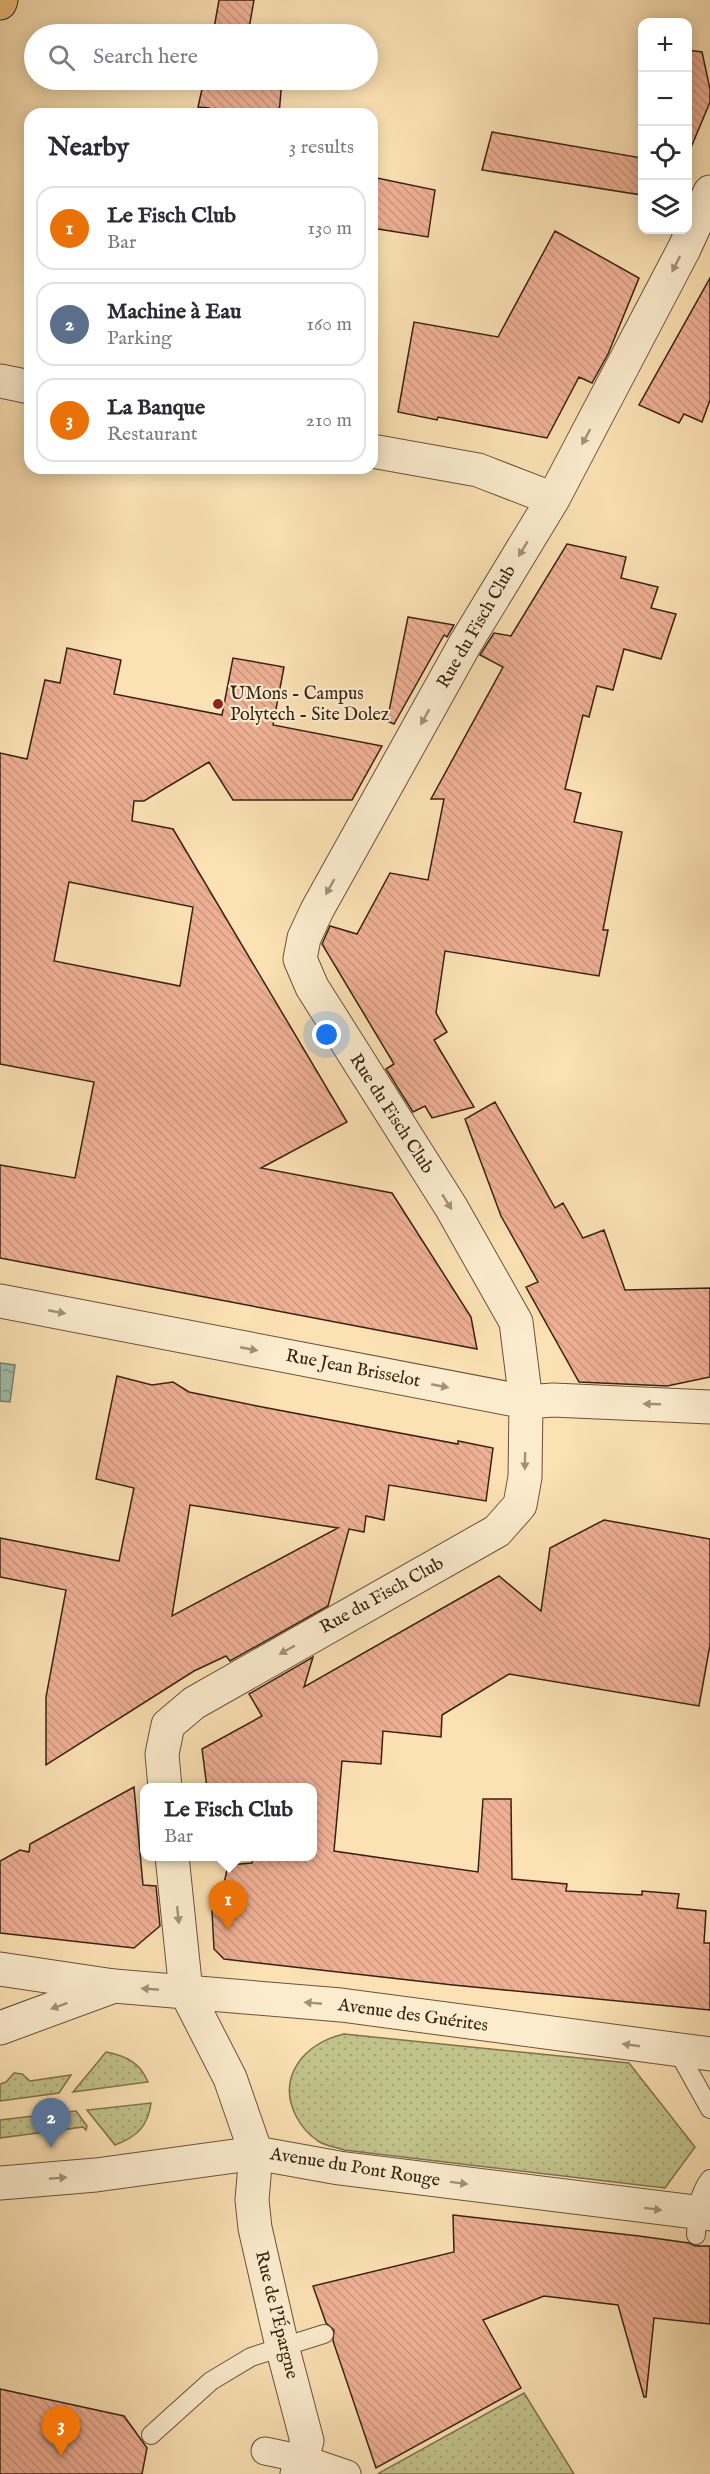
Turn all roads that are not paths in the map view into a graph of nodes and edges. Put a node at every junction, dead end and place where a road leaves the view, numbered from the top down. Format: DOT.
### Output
graph roads {
  1 [pos="710,192"];
  2 [pos="0,381"];
  3 [pos="24,386"];
  4 [pos="378,452"];
  5 [pos="554,499"];
  6 [pos="0,1301"];
  7 [pos="526,1402"];
  8 [pos="710,1407"];
  9 [pos="165,1783"];
  10 [pos="172,1861"];
  11 [pos="0,1969"];
  12 [pos="114,1986"];
  13 [pos="186,1992"];
  14 [pos="0,2028"];
  15 [pos="676,2050"];
  16 [pos="710,2054"];
  17 [pos="710,2109"];
  18 [pos="256,2153"];
  19 [pos="710,2179"];
  20 [pos="0,2183"];
  21 [pos="701,2221"];
  22 [pos="324,2334"];
  23 [pos="282,2346"];
  24 [pos="151,2435"];
  25 [pos="265,2451"];
  26 [pos="300,2467"];
  27 [pos="346,2474"];
  1 -- 5 [label="street, Rue du Fisch Club, one-way"];
  2 -- 3 [label="street"];
  4 -- 5 [label="street"];
  5 -- 7 [label="street, Rue du Fisch Club, one-way"];
  6 -- 7 [label="street, Rue Jean Brisselot, one-way"];
  8 -- 7 [label="street, Rue Jean Brisselot, one-way"];
  7 -- 9 [label="street, Rue du Fisch Club, one-way"];
  10 -- 13 [label="street, one-way"];
  11 -- 12 [label="street, Avenue des Guérites"];
  13 -- 12 [label="street, Avenue des Guérites, one-way"];
  12 -- 14 [label="street, Avenue des Guérites, one-way"];
  15 -- 13 [label="street, Avenue des Guérites, one-way"];
  13 -- 18 [label="street"];
  15 -- 16 [label="street, Avenue des Guérites"];
  15 -- 17 [label="lane"];
  20 -- 18 [label="street, Avenue du Pont Rouge, one-way"];
  18 -- 21 [label="street, Avenue du Pont Rouge, one-way"];
  18 -- 23 [label="street, Rue de l'Épargne"];
  19 -- 21 [label="lane"];
  22 -- 23 [label="lane"];
  23 -- 24 [label="lane"];
  23 -- 26 [label="street, Rue de l'Épargne"];
  25 -- 26 [label="street"];
  26 -- 27 [label="street"];
}
